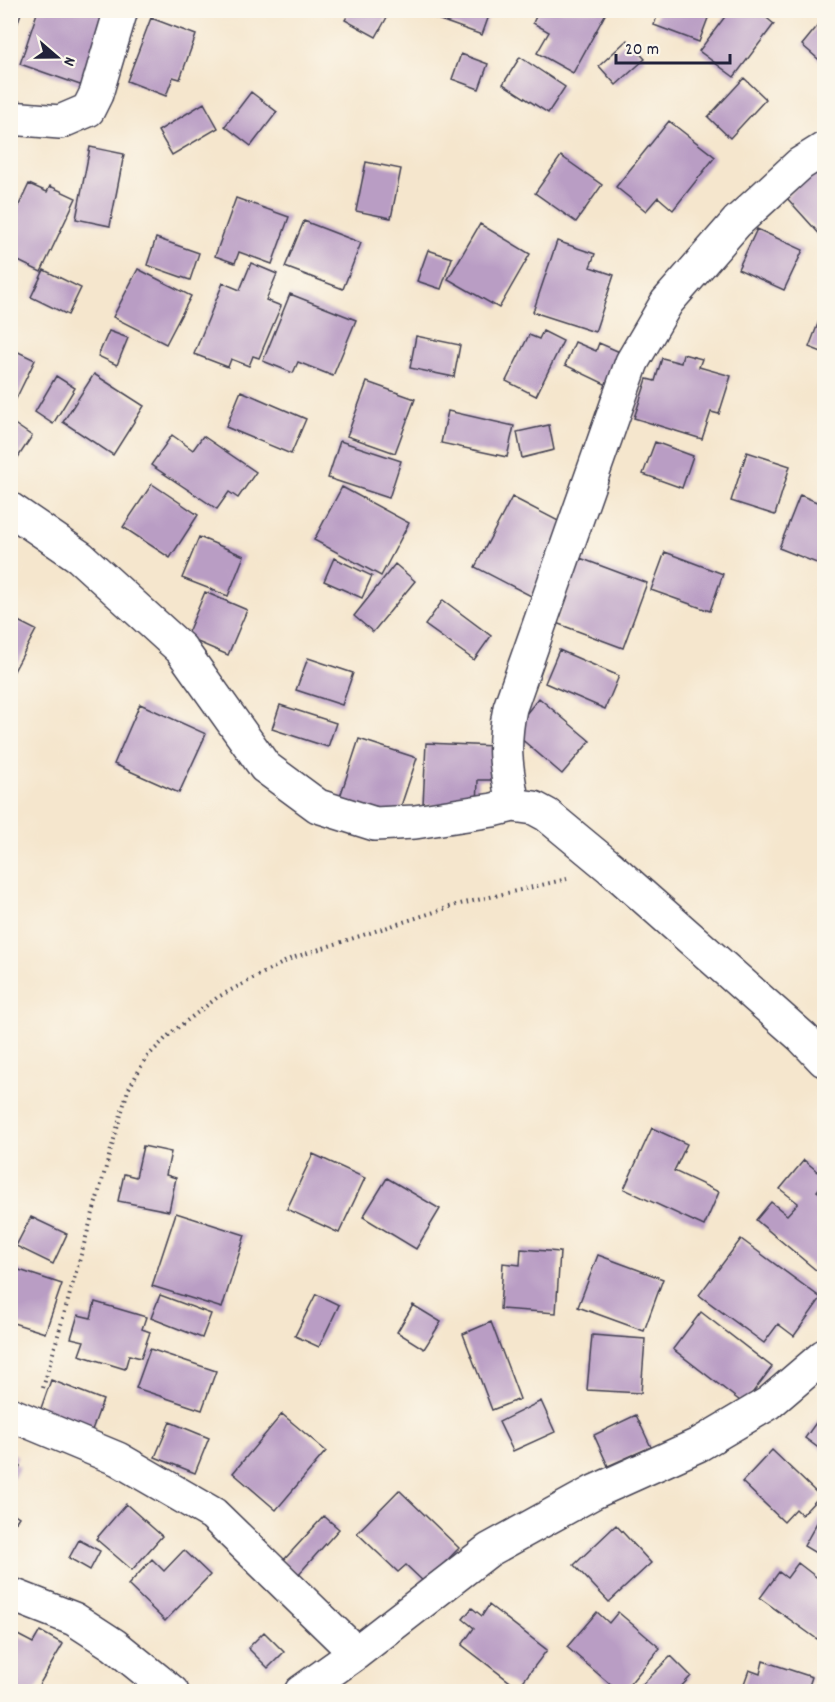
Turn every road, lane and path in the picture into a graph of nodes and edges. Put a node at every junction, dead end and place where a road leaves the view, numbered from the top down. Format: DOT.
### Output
graph roads {
  1 [pos="121,10"];
  2 [pos="10,118"];
  3 [pos="825,149"];
  4 [pos="10,509"];
  5 [pos="513,805"];
  6 [pos="611,868"];
  7 [pos="825,1060"];
  8 [pos="825,1356"];
  9 [pos="22,1419"];
  10 [pos="10,1594"];
  11 [pos="356,1653"];
  12 [pos="172,1692"];
  13 [pos="301,1692"];
  1 -- 2 [label="street"];
  3 -- 5 [label="street"];
  4 -- 5 [label="street"];
  5 -- 6 [label="street"];
  6 -- 7 [label="street"];
  6 -- 9 [label="path"];
  8 -- 11 [label="street"];
  9 -- 11 [label="street"];
  10 -- 12 [label="street"];
  11 -- 13 [label="street"];
}
